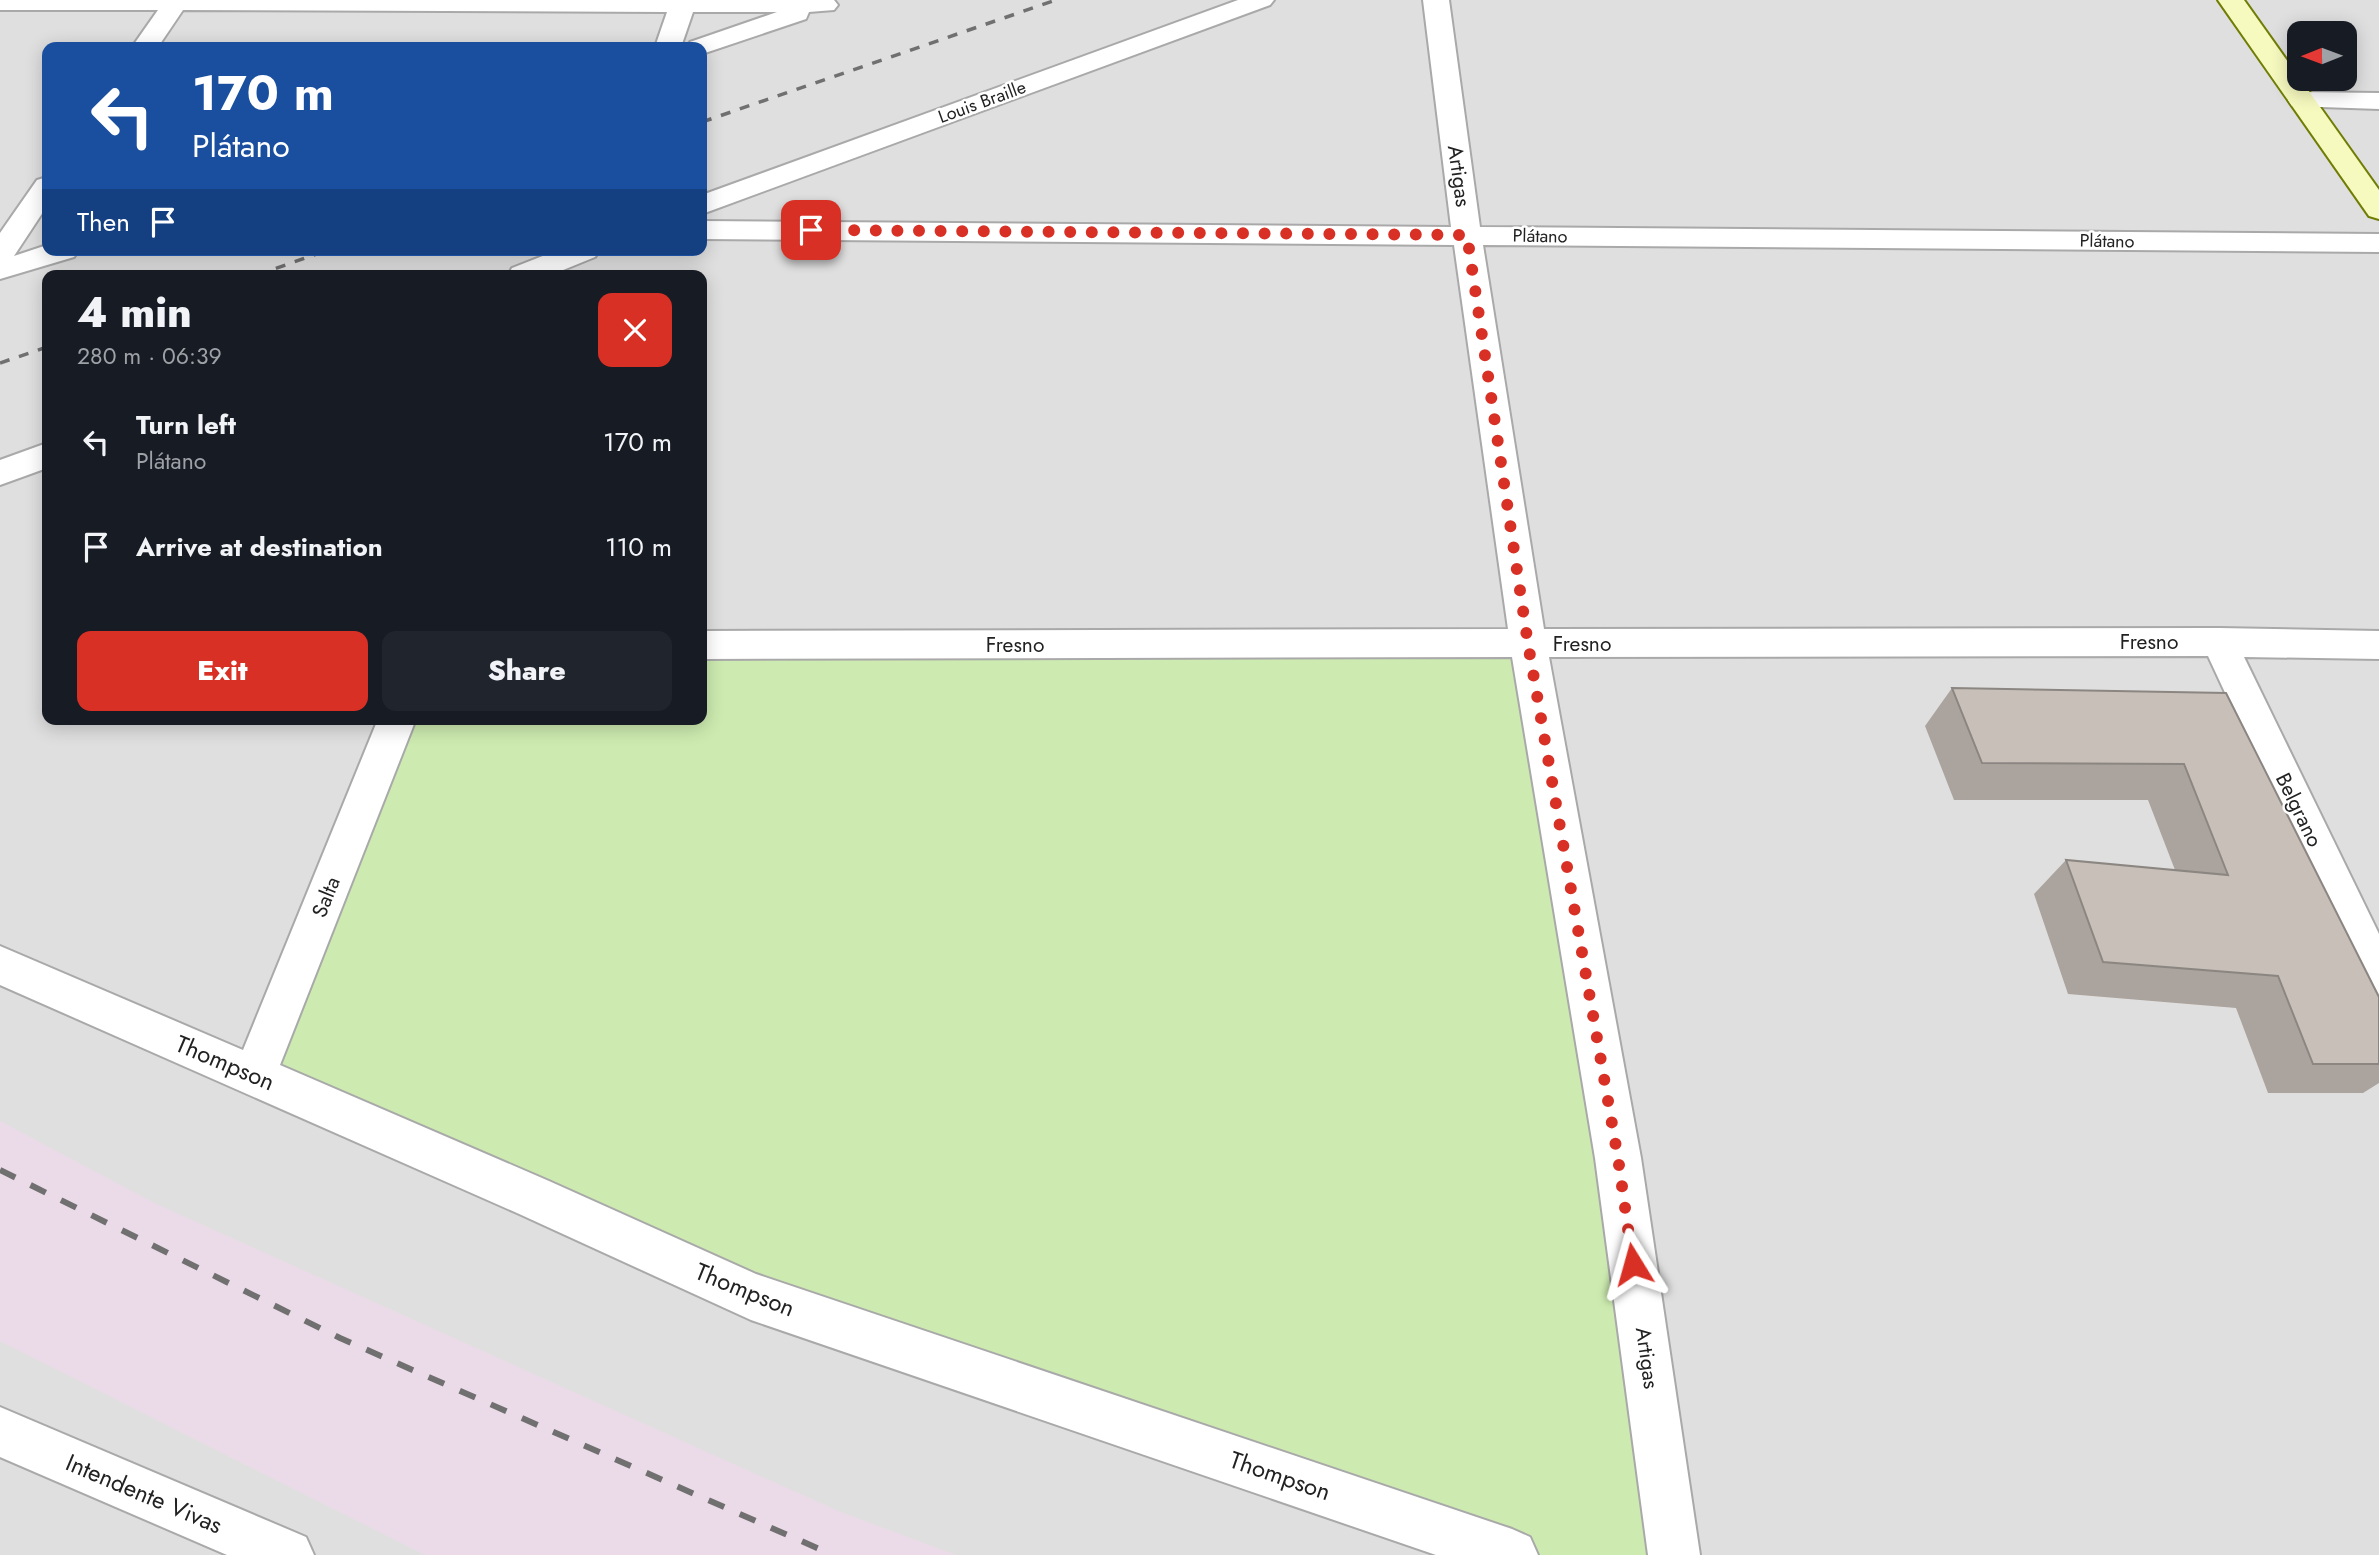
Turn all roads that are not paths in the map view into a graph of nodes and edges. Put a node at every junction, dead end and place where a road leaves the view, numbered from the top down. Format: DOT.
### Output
graph roads {
  1 [pos="1261,0"];
  2 [pos="1436,0"];
  3 [pos="2231,0"];
  4 [pos="2252,0"];
  5 [pos="177,1"];
  6 [pos="0,2"];
  7 [pos="683,2"];
  8 [pos="832,2"];
  9 [pos="148,42"];
  10 [pos="670,42"];
  11 [pos="707,44"];
  12 [pos="2287,49"];
  13 [pos="2311,93"];
  14 [pos="2379,101"];
  15 [pos="2379,177"];
  16 [pos="42,193"];
  17 [pos="707,203"];
  18 [pos="2379,210"];
  19 [pos="707,230"];
  20 [pos="1467,235"];
  21 [pos="2379,243"];
  22 [pos="0,254"];
  23 [pos="46,256"];
  24 [pos="566,262"];
  25 [pos="540,270"];
  26 [pos="0,271"];
  27 [pos="42,457"];
  28 [pos="0,473"];
  29 [pos="2218,642"];
  30 [pos="1528,644"];
  31 [pos="707,645"];
  32 [pos="2379,645"];
  33 [pos="395,725"];
  34 [pos="0,965"];
  35 [pos="2379,978"];
  36 [pos="254,1075"];
  37 [pos="0,1432"];
  38 [pos="288,1555"];
  39 [pos="1513,1555"];
  40 [pos="1674,1555"];
  1 -- 17 [label="street, Louis Braille"];
  2 -- 20 [label="street, Artigas"];
  3 -- 13 [label="main road"];
  4 -- 12 [label="main road"];
  5 -- 6 [label="street"];
  5 -- 7 [label="street"];
  5 -- 9 [label="street"];
  7 -- 8 [label="street"];
  7 -- 10 [label="street"];
  8 -- 11 [label="street"];
  13 -- 14 [label="street"];
  13 -- 15 [label="main road"];
  13 -- 18 [label="main road"];
  16 -- 22 [label="street"];
  19 -- 20 [label="street, Plátano"];
  20 -- 21 [label="street, Plátano"];
  20 -- 30 [label="street, Artigas"];
  23 -- 26 [label="street"];
  24 -- 25 [label="street"];
  27 -- 28 [label="street"];
  29 -- 30 [label="street, Fresno"];
  29 -- 32 [label="street, Fresno"];
  29 -- 35 [label="street, Belgrano"];
  30 -- 31 [label="street, Fresno"];
  30 -- 40 [label="street, Artigas"];
  33 -- 36 [label="street, Salta"];
  34 -- 36 [label="street, Thompson"];
  36 -- 39 [label="street, Thompson"];
  37 -- 38 [label="street, Intendente Vivas"];
}
